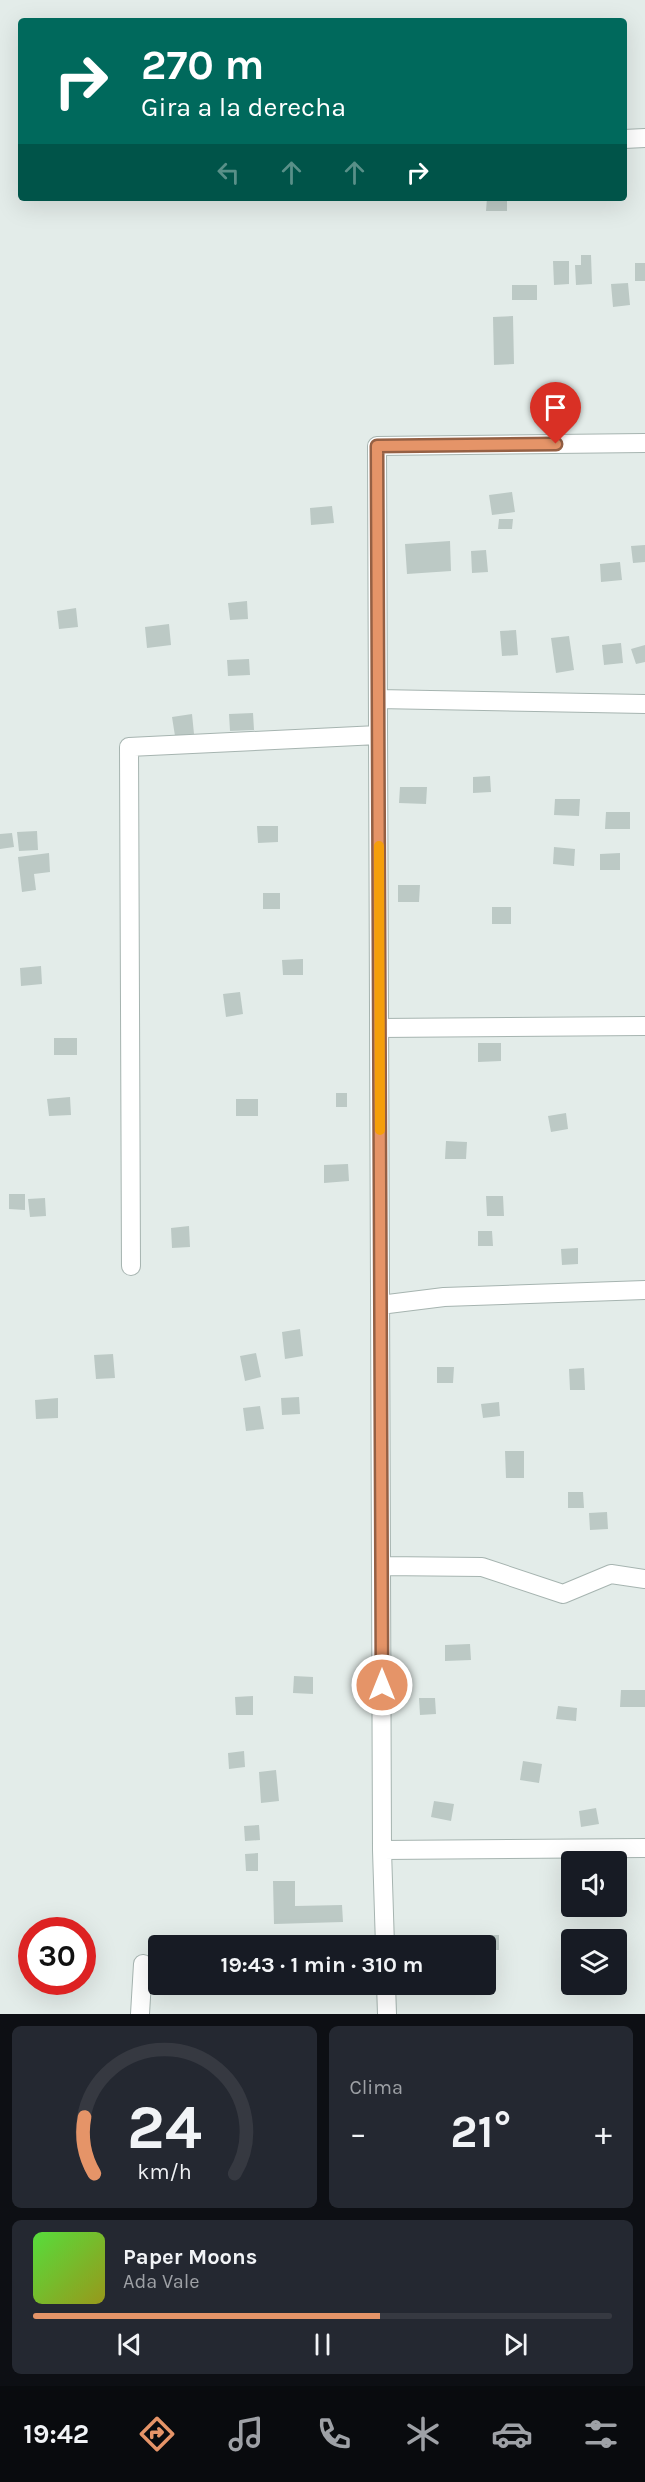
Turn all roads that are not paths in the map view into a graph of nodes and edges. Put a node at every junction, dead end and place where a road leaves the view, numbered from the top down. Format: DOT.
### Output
graph roads {
  1 [pos="627,138"];
  2 [pos="645,138"];
  3 [pos="645,442"];
  4 [pos="378,699"];
  5 [pos="645,704"];
  6 [pos="378,735"];
  7 [pos="645,1026"];
  8 [pos="380,1028"];
  9 [pos="131,1266"];
  10 [pos="645,1290"];
  11 [pos="380,1305"];
  12 [pos="381,1566"];
  13 [pos="645,1579"];
  14 [pos="645,1848"];
  15 [pos="382,1850"];
  16 [pos="385,1935"];
  17 [pos="143,1964"];
  18 [pos="386,1995"];
  19 [pos="140,2014"];
  20 [pos="387,2014"];
  1 -- 2 [label="street"];
  3 -- 4 [label="street"];
  4 -- 5 [label="street"];
  4 -- 6 [label="street"];
  6 -- 8 [label="street"];
  6 -- 9 [label="street"];
  7 -- 8 [label="street"];
  8 -- 11 [label="street"];
  10 -- 11 [label="street"];
  11 -- 12 [label="street"];
  12 -- 13 [label="street"];
  12 -- 15 [label="street"];
  14 -- 15 [label="street"];
  15 -- 16 [label="street"];
  17 -- 19 [label="street"];
  18 -- 20 [label="street"];
}
